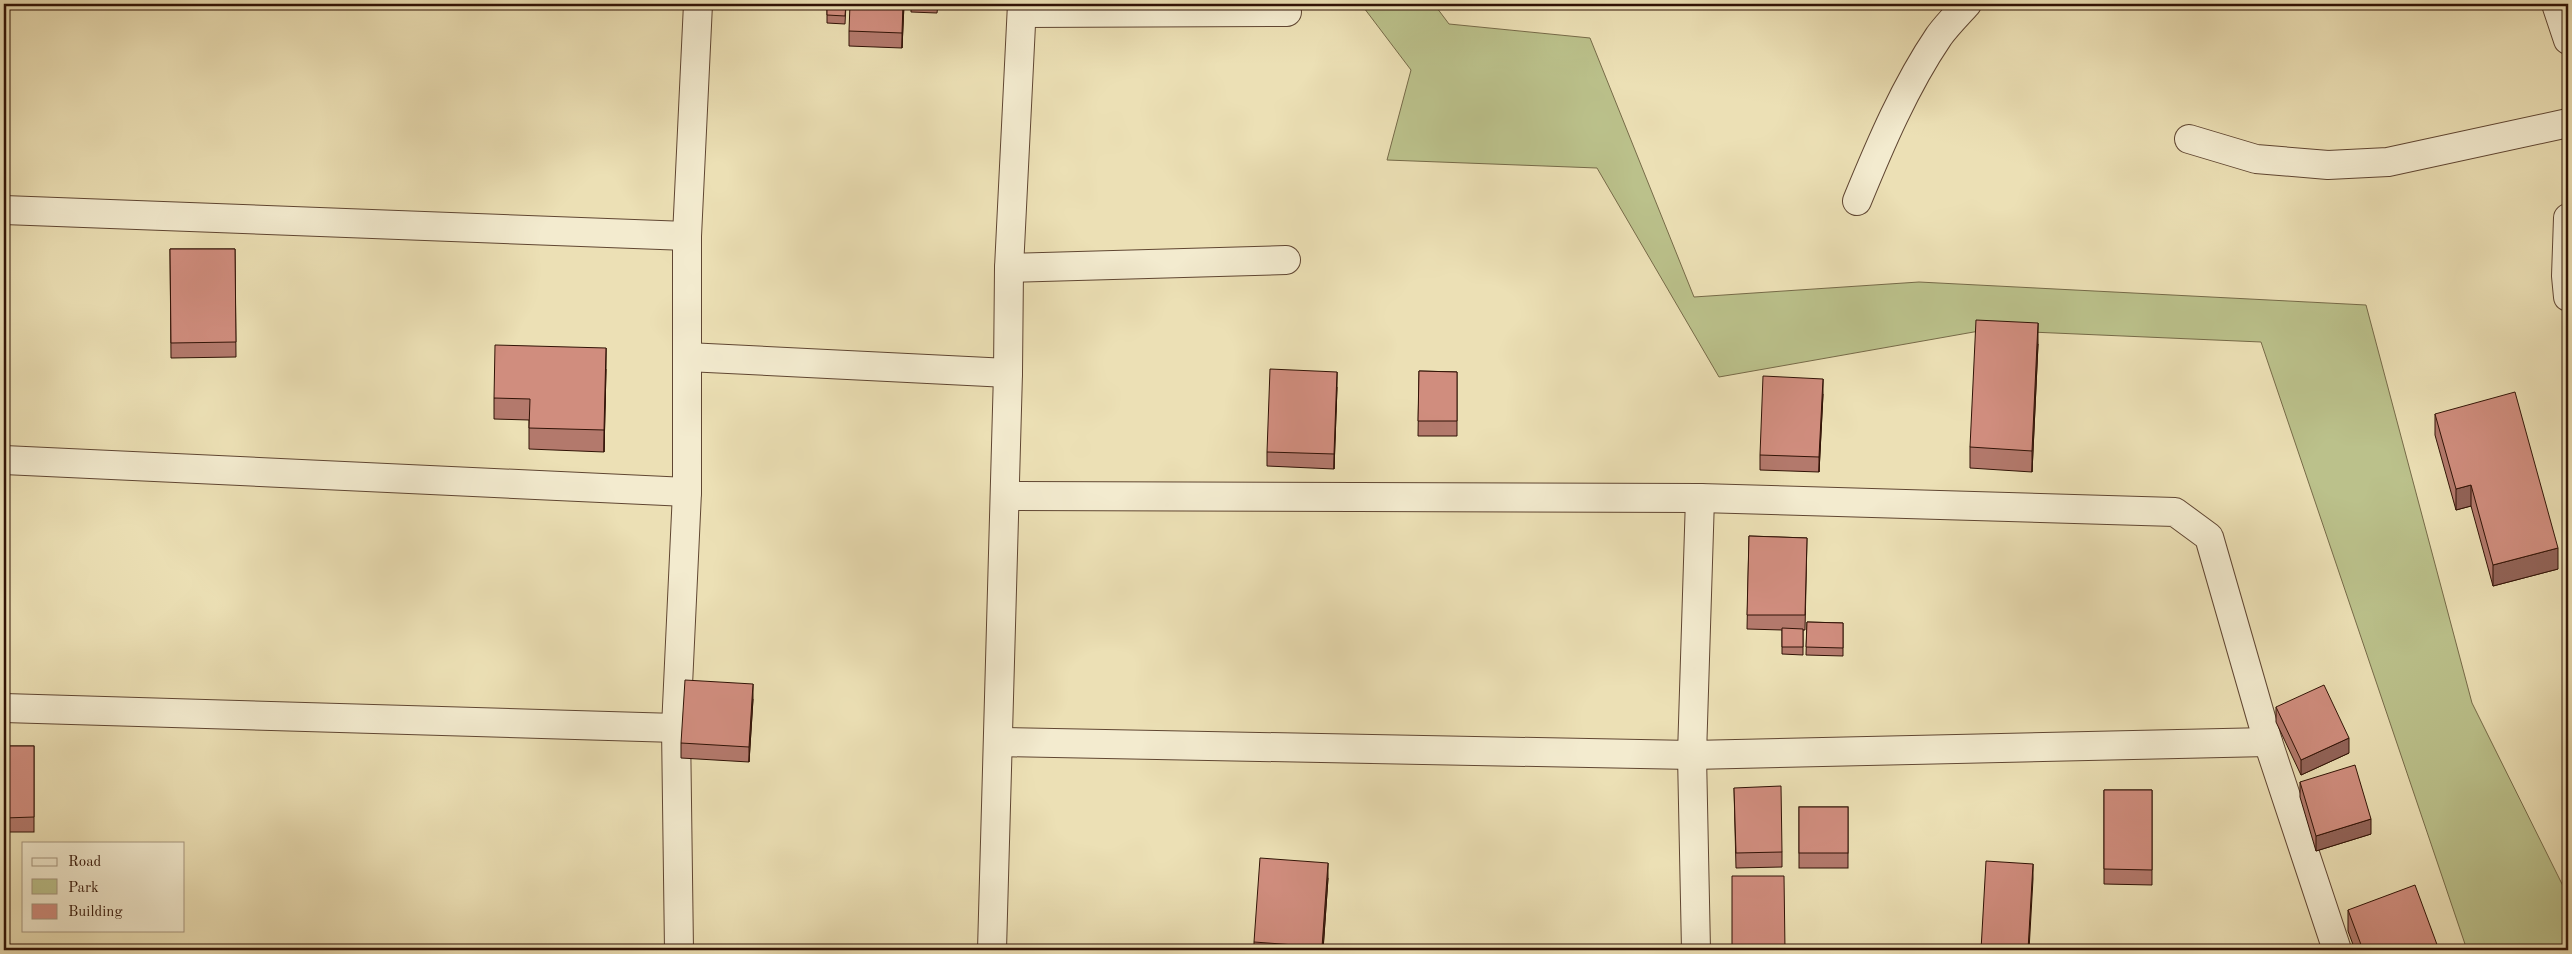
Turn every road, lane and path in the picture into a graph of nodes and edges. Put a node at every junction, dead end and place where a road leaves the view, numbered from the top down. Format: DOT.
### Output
graph roads {
  1 [pos="698,4"];
  2 [pos="1967,4"];
  3 [pos="2556,4"];
  4 [pos="1022,8"];
  5 [pos="1287,12"];
  6 [pos="2568,40"];
  7 [pos="2568,123"];
  8 [pos="2189,139"];
  9 [pos="1857,201"];
  10 [pos="4,210"];
  11 [pos="2568,218"];
  12 [pos="687,236"];
  13 [pos="1286,260"];
  14 [pos="1009,268"];
  15 [pos="2568,297"];
  16 [pos="687,357"];
  17 [pos="1008,373"];
  18 [pos="4,460"];
  19 [pos="687,492"];
  20 [pos="1005,496"];
  21 [pos="1700,498"];
  22 [pos="4,708"];
  23 [pos="676,728"];
  24 [pos="998,742"];
  25 [pos="2268,742"];
  26 [pos="1692,755"];
  27 [pos="679,950"];
  28 [pos="992,950"];
  29 [pos="1696,950"];
  30 [pos="2337,950"];
  1 -- 12 [label="street"];
  2 -- 9 [label="street"];
  3 -- 6 [label="street"];
  4 -- 5 [label="street"];
  4 -- 14 [label="street"];
  7 -- 8 [label="street"];
  10 -- 12 [label="street"];
  11 -- 15 [label="street"];
  12 -- 16 [label="street"];
  13 -- 14 [label="street"];
  14 -- 17 [label="street"];
  16 -- 17 [label="street"];
  16 -- 19 [label="street"];
  17 -- 20 [label="street"];
  18 -- 19 [label="street"];
  19 -- 23 [label="street"];
  20 -- 21 [label="street"];
  20 -- 24 [label="street"];
  21 -- 25 [label="street"];
  21 -- 26 [label="street"];
  22 -- 23 [label="street"];
  23 -- 27 [label="street"];
  24 -- 26 [label="street"];
  24 -- 28 [label="street"];
  25 -- 26 [label="street"];
  25 -- 30 [label="street"];
  26 -- 29 [label="street"];
}
